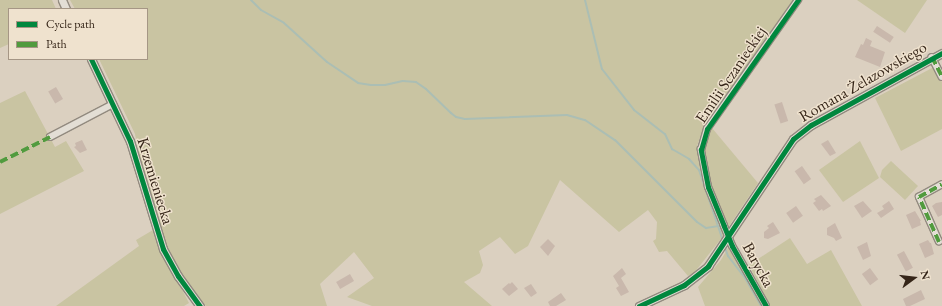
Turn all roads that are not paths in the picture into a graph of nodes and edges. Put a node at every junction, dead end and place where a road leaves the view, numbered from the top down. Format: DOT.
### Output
graph roads {
  1 [pos="798,0"];
  2 [pos="942,53"];
  3 [pos="932,57"];
  4 [pos="91,60"];
  5 [pos="942,77"];
  6 [pos="113,104"];
  7 [pos="50,137"];
  8 [pos="942,184"];
  9 [pos="728,238"];
  10 [pos="939,242"];
  11 [pos="200,306"];
  12 [pos="639,306"];
  13 [pos="766,306"];
  1 -- 9 [label="street, Emilii Sczanieckiej"];
  2 -- 3 [label="street, Romana Żelazowskiego"];
  3 -- 5 [label="street"];
  3 -- 9 [label="street, Romana Żelazowskiego"];
  4 -- 6 [label="street, Krzemieniecka"];
  6 -- 7 [label="street"];
  6 -- 11 [label="street, Krzemieniecka"];
  8 -- 10 [label="street"];
  9 -- 12 [label="street, Romana Żelazowskiego"];
  9 -- 13 [label="street, Barycka"];
}
